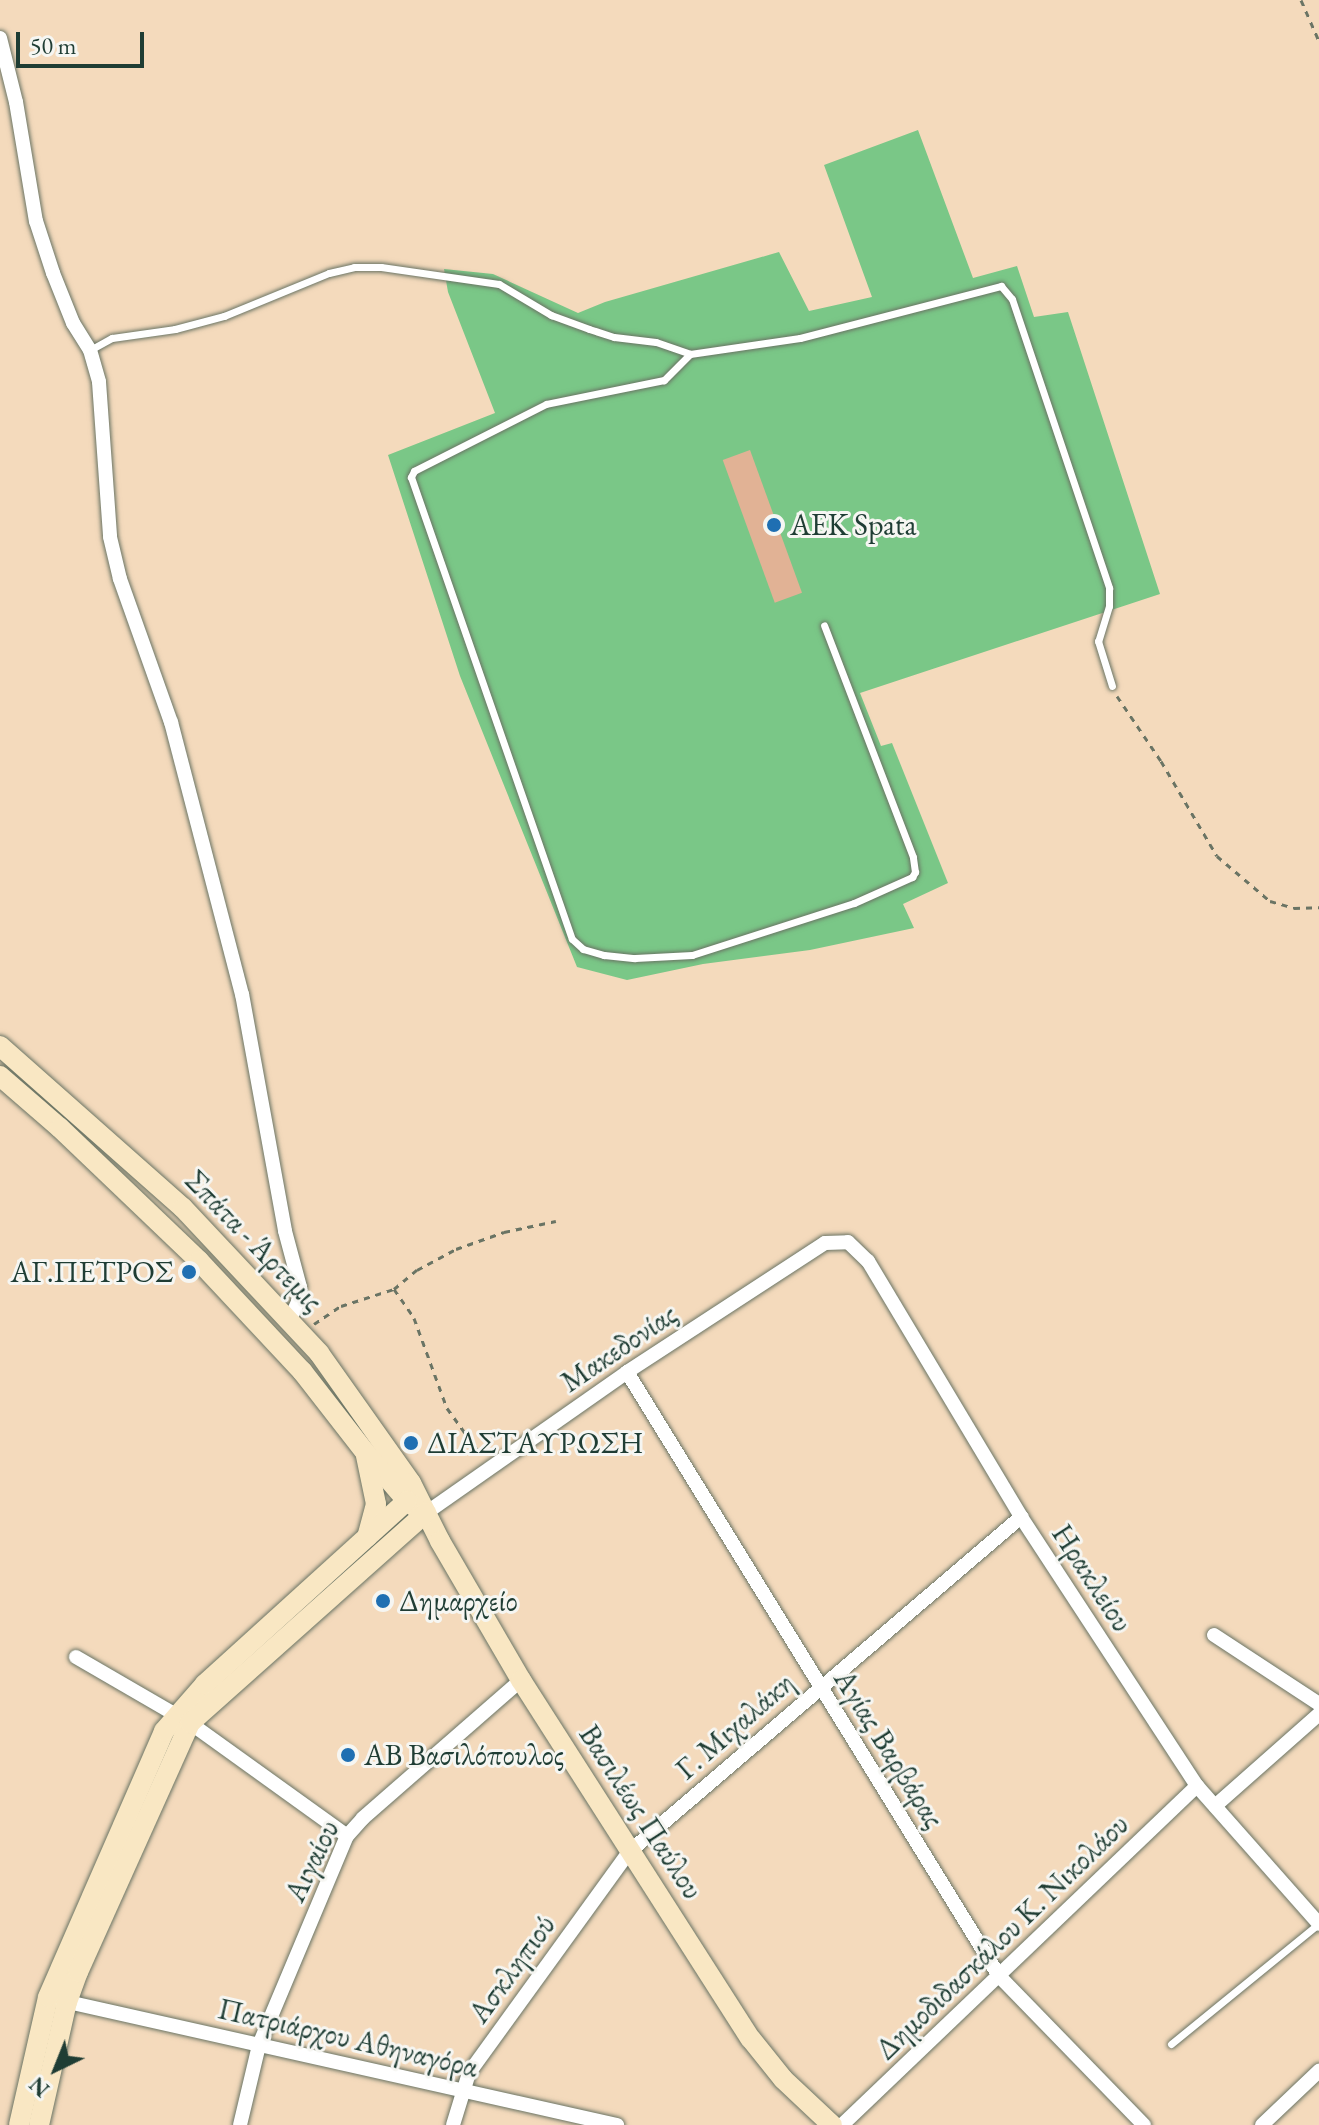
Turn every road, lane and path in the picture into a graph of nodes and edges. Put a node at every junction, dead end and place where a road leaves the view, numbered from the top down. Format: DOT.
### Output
graph roads {
  1 [pos="1301,0"];
  2 [pos="0,38"];
  3 [pos="1319,41"];
  4 [pos="90,350"];
  5 [pos="690,354"];
  6 [pos="824,625"];
  7 [pos="1112,686"];
  8 [pos="1319,907"];
  9 [pos="0,1046"];
  10 [pos="0,1076"];
  11 [pos="556,1221"];
  12 [pos="848,1242"];
  13 [pos="394,1289"];
  14 [pos="295,1325"];
  15 [pos="627,1372"];
  16 [pos="365,1452"];
  17 [pos="490,1465"];
  18 [pos="407,1501"];
  19 [pos="426,1513"];
  20 [pos="1021,1517"];
  21 [pos="366,1538"];
  22 [pos="1214,1635"];
  23 [pos="76,1657"];
  24 [pos="521,1680"];
  25 [pos="820,1687"];
  26 [pos="1319,1704"];
  27 [pos="1319,1714"];
  28 [pos="182,1720"];
  29 [pos="1197,1786"];
  30 [pos="1215,1806"];
  31 [pos="347,1836"];
  32 [pos="629,1852"];
  33 [pos="1319,1924"];
  34 [pos="999,1976"];
  35 [pos="58,2000"];
  36 [pos="1171,2044"];
  37 [pos="259,2045"];
  38 [pos="1319,2071"];
  39 [pos="461,2090"];
  40 [pos="19,2125"];
  41 [pos="39,2125"];
  42 [pos="240,2125"];
  43 [pos="453,2125"];
  44 [pos="617,2125"];
  45 [pos="832,2125"];
  46 [pos="842,2125"];
  47 [pos="1144,2125"];
  48 [pos="1262,2125"];
  1 -- 3 [label="path"];
  2 -- 4 [label="street"];
  4 -- 5 [label="lane"];
  4 -- 14 [label="street"];
  5 -- 6 [label="lane"];
  5 -- 7 [label="lane"];
  7 -- 8 [label="path"];
  9 -- 14 [label="main road, Σπάτα - Άρτεμις"];
  10 -- 16 [label="main road, Σπάτα - Άρτεμις"];
  11 -- 13 [label="path"];
  12 -- 15 [label="street, Μακεδονίας"];
  12 -- 20 [label="street, Ηρακλείου"];
  13 -- 14 [label="path"];
  13 -- 17 [label="path"];
  14 -- 19 [label="main road, Σπάτα - Άρτεμις"];
  15 -- 17 [label="street, Μακεδονίας"];
  15 -- 25 [label="street, Αγίας Βαρβάρας"];
  16 -- 18 [label="main road, Σπάτα - Άρτεμις"];
  16 -- 21 [label="main road"];
  17 -- 19 [label="street, Μακεδονίας"];
  18 -- 19 [label="main road, Σπάτα - Άρτεμις"];
  18 -- 21 [label="main road"];
  19 -- 24 [label="main road, Βασιλέως Παύλου"];
  19 -- 28 [label="main road"];
  20 -- 25 [label="street, Γ. Μιχαλάκη"];
  20 -- 29 [label="street, Ηρακλείου"];
  21 -- 28 [label="main road"];
  22 -- 26 [label="street"];
  23 -- 28 [label="street"];
  24 -- 31 [label="street, Αιγαίου"];
  24 -- 32 [label="main road, Βασιλέως Παύλου"];
  25 -- 32 [label="street, Γ. Μιχαλάκη"];
  25 -- 34 [label="street, Αγίας Βαρβάρας"];
  27 -- 30 [label="street"];
  28 -- 31 [label="street"];
  28 -- 35 [label="main road"];
  29 -- 30 [label="street, Ηρακλείου"];
  29 -- 34 [label="street, Δημοδιδασκάλου Κ. Νικολάου"];
  30 -- 33 [label="street, Ηρακλείου"];
  31 -- 37 [label="street, Αιγαίου"];
  32 -- 39 [label="street, Ασκληπιού"];
  32 -- 45 [label="main road, Βασιλέως Παύλου"];
  33 -- 36 [label="lane"];
  34 -- 46 [label="street, Δημοδιδασκάλου Κ. Νικολάου"];
  34 -- 47 [label="street, Αγίας Βαρβάρας"];
  35 -- 37 [label="street, Πατριάρχου Αθηναγόρα"];
  35 -- 40 [label="main road"];
  35 -- 41 [label="main road"];
  37 -- 39 [label="street, Πατριάρχου Αθηναγόρα"];
  37 -- 42 [label="street, Αιγαίου"];
  38 -- 48 [label="street"];
  39 -- 43 [label="street, Ασκληπιού"];
  39 -- 44 [label="street, Πατριάρχου Αθηναγόρα"];
}
